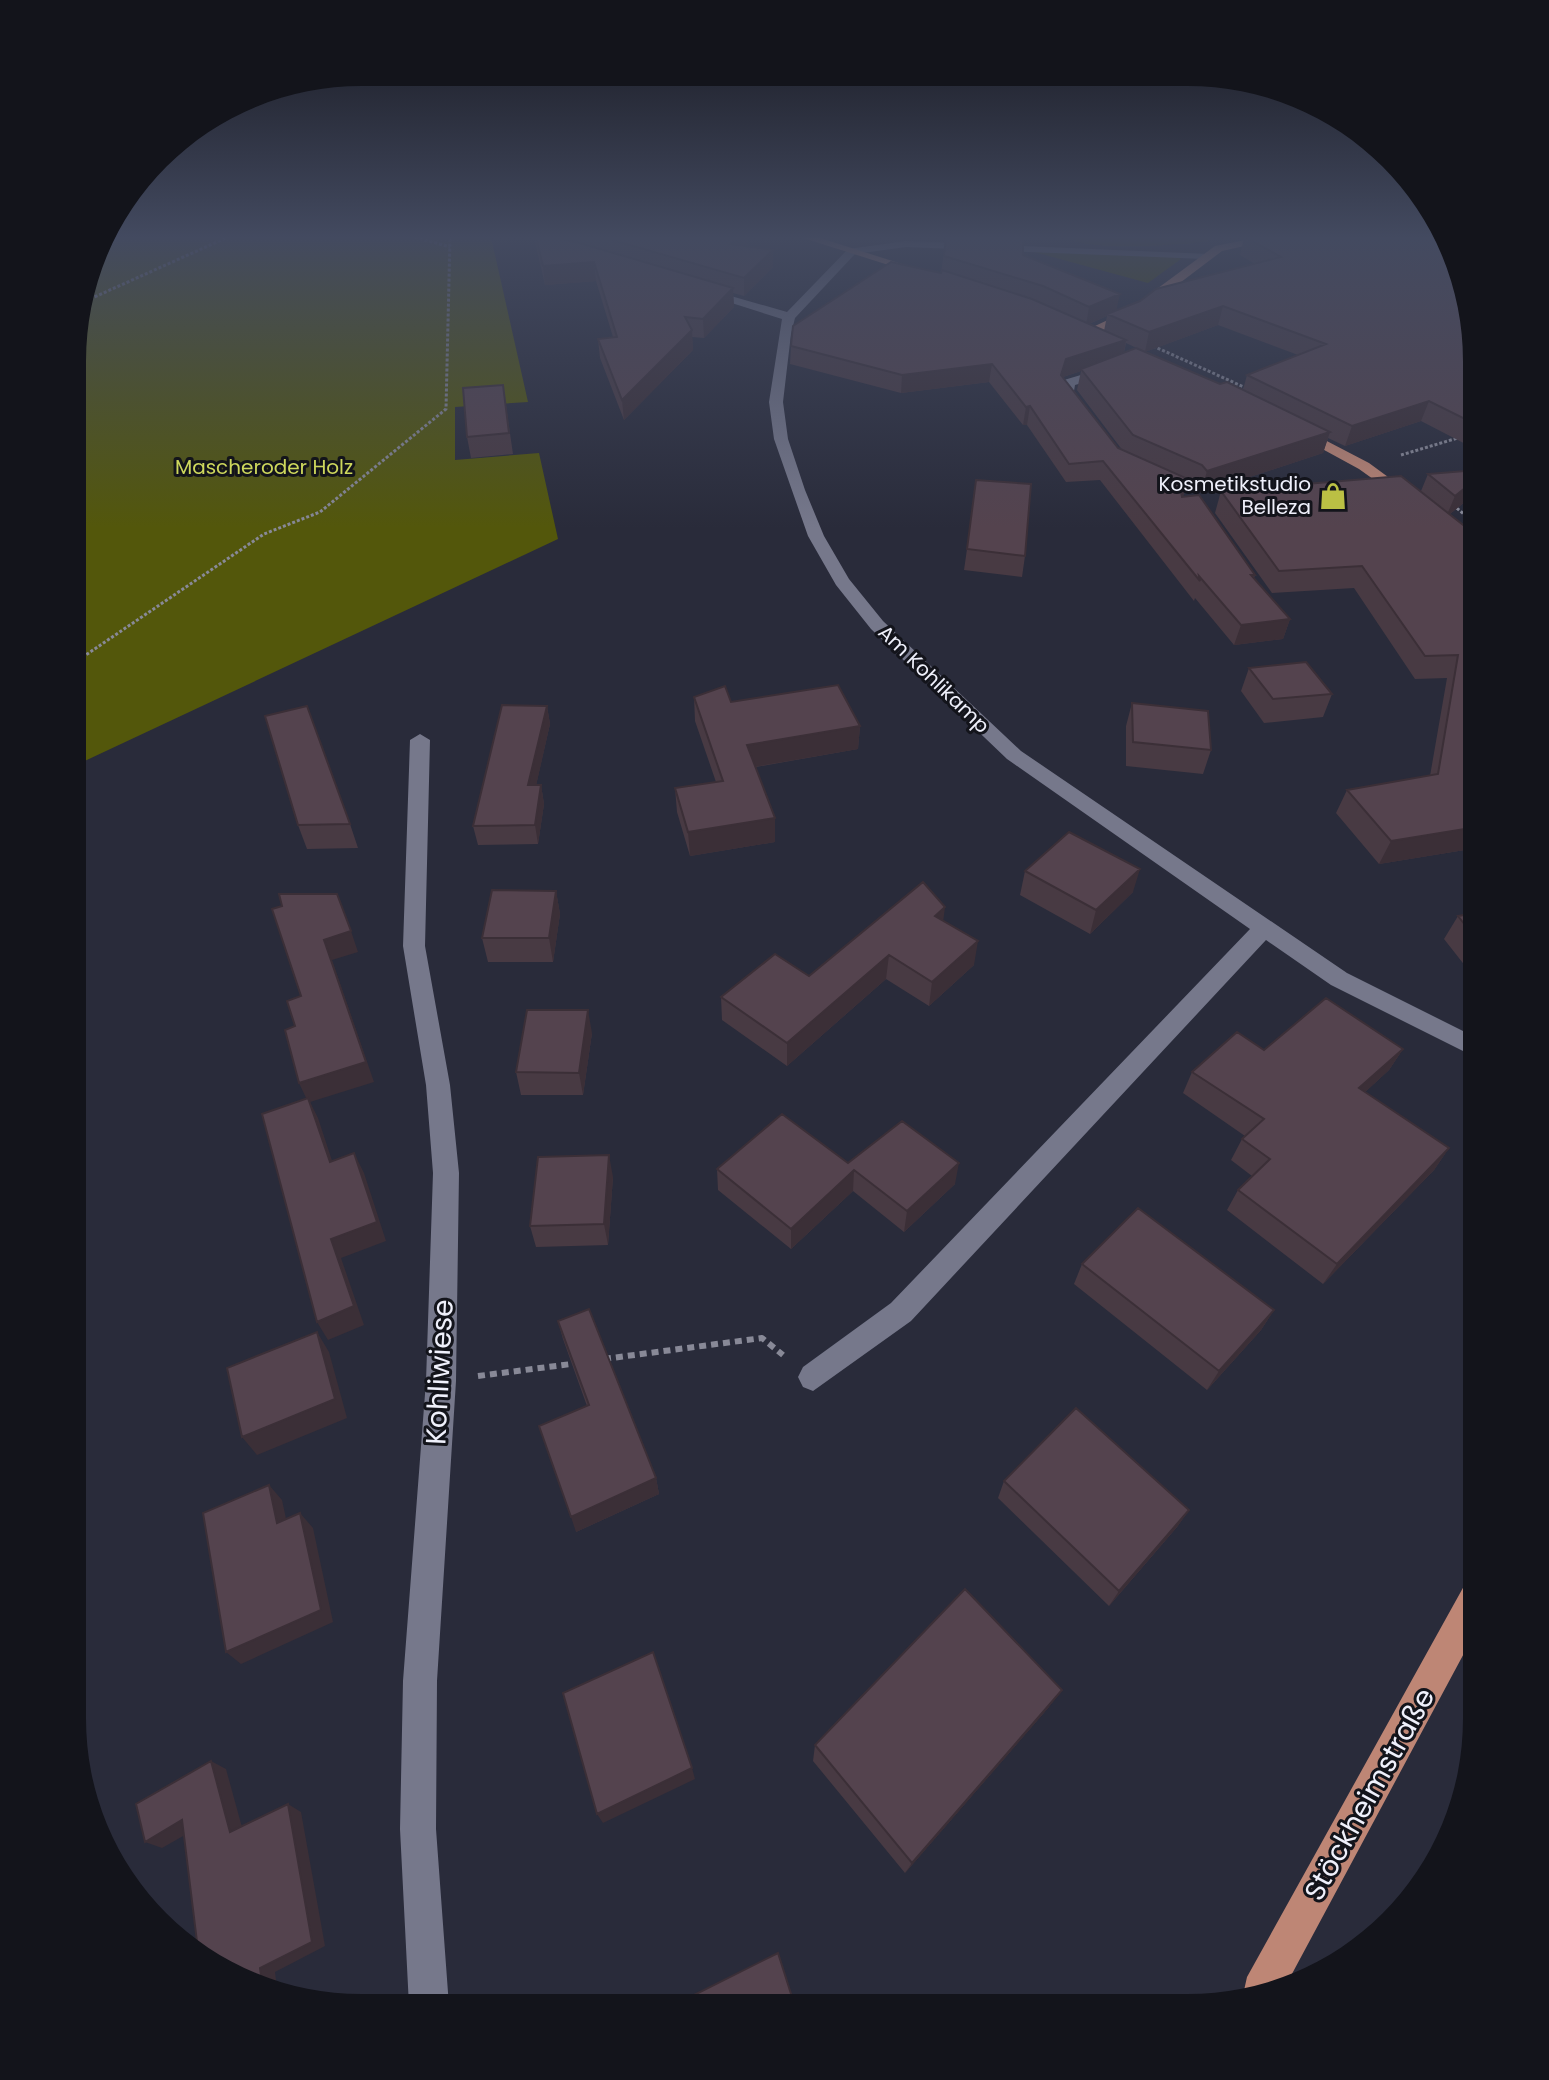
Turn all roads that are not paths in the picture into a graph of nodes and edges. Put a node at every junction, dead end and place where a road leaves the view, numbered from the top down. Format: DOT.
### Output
graph roads {
  1 [pos="785,334"];
  2 [pos="1090,334"];
  3 [pos="1109,342"];
  4 [pos="1120,366"];
  5 [pos="1290,426"];
  6 [pos="1094,427"];
  7 [pos="1417,504"];
  8 [pos="420,740"];
  9 [pos="1263,929"];
  10 [pos="1463,1042"];
  11 [pos="813,1377"];
  12 [pos="1462,1623"];
  13 [pos="1266,1983"];
  14 [pos="428,1994"];
  1 -- 9 [label="street, Am Kohlikamp"];
  2 -- 3 [label="main road"];
  4 -- 6 [label="street"];
  5 -- 7 [label="main road"];
  8 -- 14 [label="street, Kohliwiese"];
  9 -- 10 [label="street, Am Kohlikamp"];
  9 -- 11 [label="street"];
  12 -- 13 [label="main road, Stöckheimstraße"];
}
